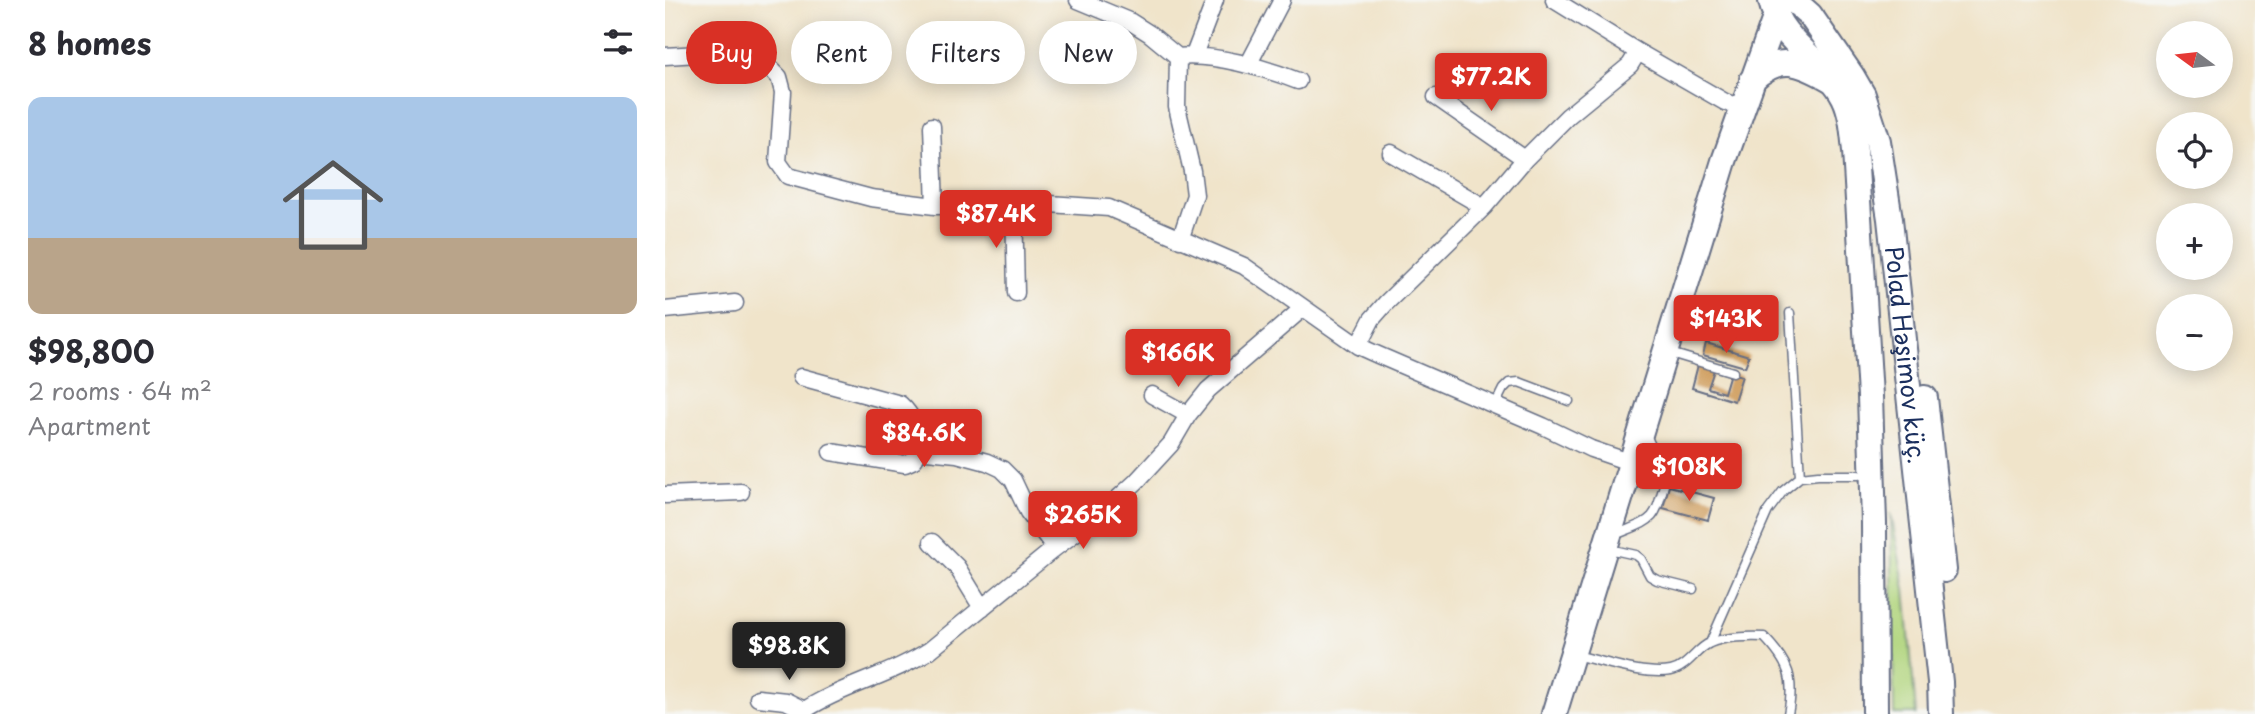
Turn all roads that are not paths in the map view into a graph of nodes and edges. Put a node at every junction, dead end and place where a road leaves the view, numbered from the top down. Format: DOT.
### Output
graph roads {
  1 [pos="1078,0"];
  2 [pos="1215,0"];
  3 [pos="1282,0"];
  4 [pos="1554,0"];
  5 [pos="1786,2"];
  6 [pos="1638,52"];
  7 [pos="665,56"];
  8 [pos="1186,56"];
  9 [pos="1248,65"];
  10 [pos="1832,80"];
  11 [pos="1298,81"];
  12 [pos="1746,96"];
  13 [pos="1436,97"];
  14 [pos="932,126"];
  15 [pos="1878,141"];
  16 [pos="1391,153"];
  17 [pos="1525,159"];
  18 [pos="1014,205"];
  19 [pos="935,206"];
  20 [pos="1484,207"];
  21 [pos="1859,219"];
  22 [pos="1180,240"];
  23 [pos="1016,293"];
  24 [pos="735,303"];
  25 [pos="1303,307"];
  26 [pos="665,310"];
  27 [pos="1790,313"];
  28 [pos="1358,346"];
  29 [pos="1664,351"];
  30 [pos="1733,372"];
  31 [pos="801,377"];
  32 [pos="1151,395"];
  33 [pos="1569,401"];
  34 [pos="1495,405"];
  35 [pos="1188,415"];
  36 [pos="1642,428"];
  37 [pos="921,448"];
  38 [pos="831,452"];
  39 [pos="1632,463"];
  40 [pos="1858,475"];
  41 [pos="1800,477"];
  42 [pos="741,492"];
  43 [pos="665,495"];
  44 [pos="932,542"];
  45 [pos="1608,543"];
  46 [pos="1055,548"];
  47 [pos="1693,589"];
  48 [pos="982,608"];
  49 [pos="1710,643"];
  50 [pos="1573,654"];
  51 [pos="758,698"];
  52 [pos="802,712"];
  53 [pos="1554,714"];
  54 [pos="1788,714"];
  55 [pos="1859,714"];
  56 [pos="1875,714"];
  57 [pos="1941,714"];
  58 [pos="1957,714"];
  1 -- 8 [label="street"];
  2 -- 8 [label="street"];
  3 -- 9 [label="street"];
  4 -- 6 [label="street"];
  5 -- 10 [label="main road, Polad Həşimov küç."];
  5 -- 12 [label="main road"];
  5 -- 15 [label="main road, Polad Həşimov küç."];
  6 -- 12 [label="street"];
  6 -- 17 [label="street"];
  7 -- 19 [label="street"];
  8 -- 9 [label="street"];
  8 -- 22 [label="street"];
  9 -- 11 [label="street"];
  10 -- 12 [label="main road"];
  10 -- 21 [label="main road, Polad Həşimov küç."];
  12 -- 29 [label="main road"];
  13 -- 17 [label="street"];
  14 -- 19 [label="street"];
  15 -- 57 [label="main road, Polad Həşimov küç."];
  15 -- 58 [label="main road"];
  16 -- 20 [label="street"];
  17 -- 20 [label="street"];
  18 -- 19 [label="street"];
  18 -- 22 [label="street"];
  18 -- 23 [label="street"];
  20 -- 28 [label="street"];
  21 -- 40 [label="main road"];
  21 -- 56 [label="main road, Polad Həşimov küç."];
  22 -- 25 [label="street"];
  24 -- 26 [label="street"];
  25 -- 28 [label="street"];
  25 -- 35 [label="street"];
  27 -- 41 [label="lane"];
  28 -- 34 [label="street"];
  29 -- 30 [label="lane"];
  29 -- 36 [label="main road"];
  31 -- 37 [label="street"];
  32 -- 35 [label="street"];
  33 -- 34 [label="lane"];
  34 -- 39 [label="street"];
  35 -- 46 [label="street"];
  36 -- 39 [label="main road"];
  36 -- 45 [label="lane"];
  37 -- 38 [label="street"];
  37 -- 46 [label="street"];
  39 -- 45 [label="main road"];
  40 -- 41 [label="lane"];
  40 -- 55 [label="main road"];
  41 -- 49 [label="lane"];
  42 -- 43 [label="street"];
  44 -- 48 [label="street"];
  45 -- 47 [label="lane"];
  45 -- 50 [label="main road"];
  46 -- 48 [label="street"];
  48 -- 52 [label="street"];
  49 -- 50 [label="lane"];
  49 -- 54 [label="lane"];
  50 -- 53 [label="main road"];
  51 -- 52 [label="street"];
}
